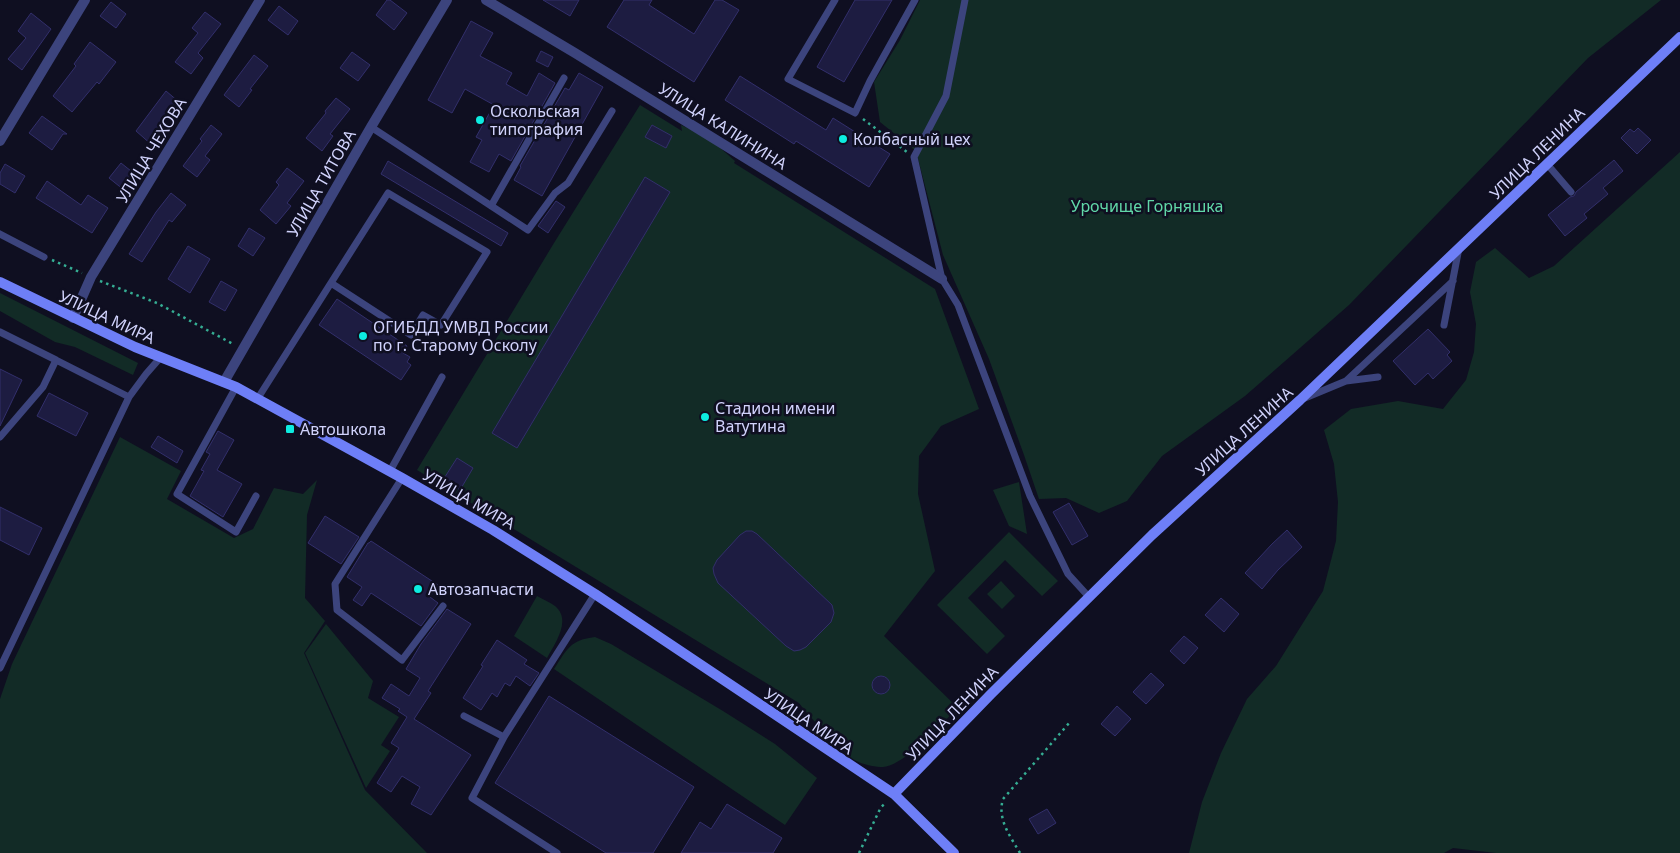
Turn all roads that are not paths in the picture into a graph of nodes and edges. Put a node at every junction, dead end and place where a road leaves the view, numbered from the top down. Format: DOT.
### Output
graph roads {
  1 [pos="85,0"];
  2 [pos="260,0"];
  3 [pos="447,0"];
  4 [pos="486,0"];
  5 [pos="835,0"];
  6 [pos="915,0"];
  7 [pos="965,0"];
  8 [pos="1680,37"];
  9 [pos="564,78"];
  10 [pos="612,111"];
  11 [pos="371,127"];
  12 [pos="0,141"];
  13 [pos="1547,164"];
  14 [pos="1571,192"];
  15 [pos="491,206"];
  16 [pos="0,234"];
  17 [pos="1459,248"];
  18 [pos="44,257"];
  19 [pos="942,279"];
  20 [pos="1453,281"];
  21 [pos="0,282"];
  22 [pos="330,283"];
  23 [pos="73,318"];
  24 [pos="1444,325"];
  25 [pos="0,332"];
  26 [pos="160,358"];
  27 [pos="56,360"];
  28 [pos="442,377"];
  29 [pos="1378,377"];
  30 [pos="1346,381"];
  31 [pos="224,382"];
  32 [pos="236,387"];
  33 [pos="129,397"];
  34 [pos="258,398"];
  35 [pos="1300,400"];
  36 [pos="0,437"];
  37 [pos="390,471"];
  38 [pos="402,478"];
  39 [pos="256,496"];
  40 [pos="595,594"];
  41 [pos="1089,597"];
  42 [pos="443,606"];
  43 [pos="0,668"];
  44 [pos="464,716"];
  45 [pos="504,737"];
  46 [pos="894,794"];
  47 [pos="951,852"];
  48 [pos="557,853"];
  1 -- 12 [label="street"];
  2 -- 23 [label="street, УЛИЦА ЧЕХОВА"];
  3 -- 11 [label="street, УЛИЦА ТИТОВА"];
  4 -- 19 [label="street, УЛИЦА КАЛИНИНА"];
  5 -- 6 [label="lane"];
  7 -- 19 [label="lane"];
  8 -- 13 [label="main road, УЛИЦА ЛЕНИНА"];
  9 -- 15 [label="lane"];
  10 -- 15 [label="lane"];
  11 -- 15 [label="lane"];
  11 -- 31 [label="street, УЛИЦА ТИТОВА"];
  13 -- 14 [label="lane"];
  13 -- 17 [label="main road, УЛИЦА ЛЕНИНА"];
  16 -- 18 [label="lane"];
  17 -- 20 [label="lane"];
  17 -- 35 [label="main road, УЛИЦА ЛЕНИНА"];
  19 -- 41 [label="lane"];
  20 -- 24 [label="lane"];
  20 -- 30 [label="lane"];
  21 -- 23 [label="main road, УЛИЦА МИРА"];
  22 -- 22 [label="lane"];
  22 -- 34 [label="lane"];
  23 -- 26 [label="main road, УЛИЦА МИРА"];
  25 -- 27 [label="lane"];
  26 -- 31 [label="main road, УЛИЦА МИРА"];
  26 -- 33 [label="lane"];
  27 -- 33 [label="lane"];
  27 -- 36 [label="lane"];
  28 -- 37 [label="lane"];
  29 -- 30 [label="lane"];
  30 -- 35 [label="lane"];
  31 -- 32 [label="main road, УЛИЦА МИРА"];
  32 -- 34 [label="main road, УЛИЦА МИРА"];
  32 -- 39 [label="lane"];
  33 -- 43 [label="lane"];
  34 -- 37 [label="main road, УЛИЦА МИРА"];
  35 -- 41 [label="main road, УЛИЦА ЛЕНИНА"];
  37 -- 38 [label="main road, УЛИЦА МИРА"];
  38 -- 40 [label="main road, УЛИЦА МИРА"];
  38 -- 42 [label="lane"];
  40 -- 45 [label="lane"];
  40 -- 46 [label="main road, УЛИЦА МИРА"];
  41 -- 46 [label="main road, УЛИЦА ЛЕНИНА"];
  44 -- 45 [label="lane"];
  45 -- 48 [label="lane"];
  46 -- 47 [label="main road"];
}
